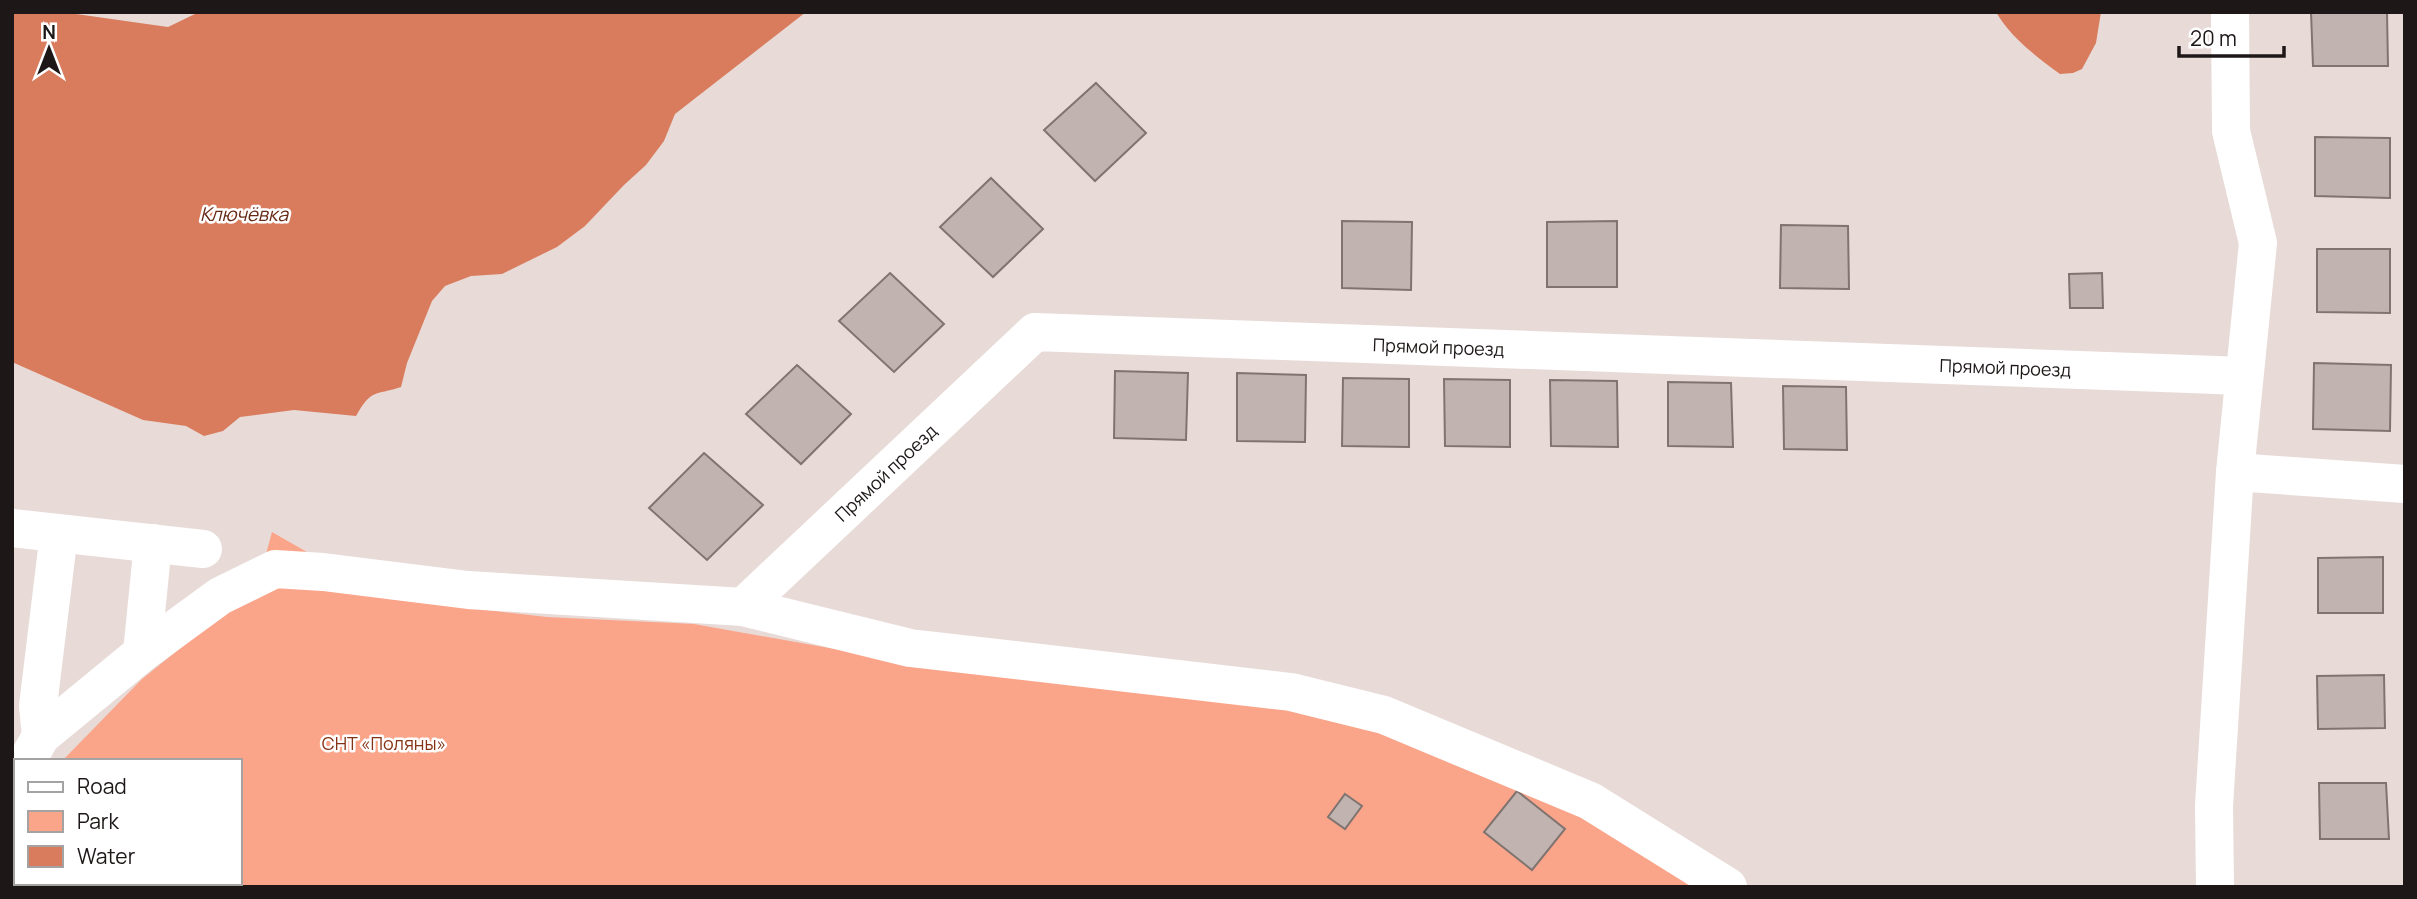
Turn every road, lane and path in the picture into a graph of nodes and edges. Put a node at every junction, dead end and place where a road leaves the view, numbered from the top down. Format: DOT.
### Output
graph roads {
  1 [pos="2230,12"];
  2 [pos="2244,376"];
  3 [pos="2235,472"];
  4 [pos="2405,484"];
  5 [pos="12,528"];
  6 [pos="59,533"];
  7 [pos="153,543"];
  8 [pos="203,549"];
  9 [pos="743,607"];
  10 [pos="142,653"];
  11 [pos="34,748"];
  12 [pos="1728,887"];
  13 [pos="2215,887"];
  1 -- 2 [label="street"];
  2 -- 3 [label="street"];
  2 -- 9 [label="street, Прямой проезд"];
  3 -- 4 [label="street"];
  3 -- 13 [label="street"];
  5 -- 6 [label="street"];
  6 -- 7 [label="street"];
  6 -- 11 [label="street"];
  7 -- 8 [label="street"];
  7 -- 10 [label="street"];
  9 -- 10 [label="street"];
  9 -- 12 [label="street"];
  10 -- 11 [label="street"];
}
